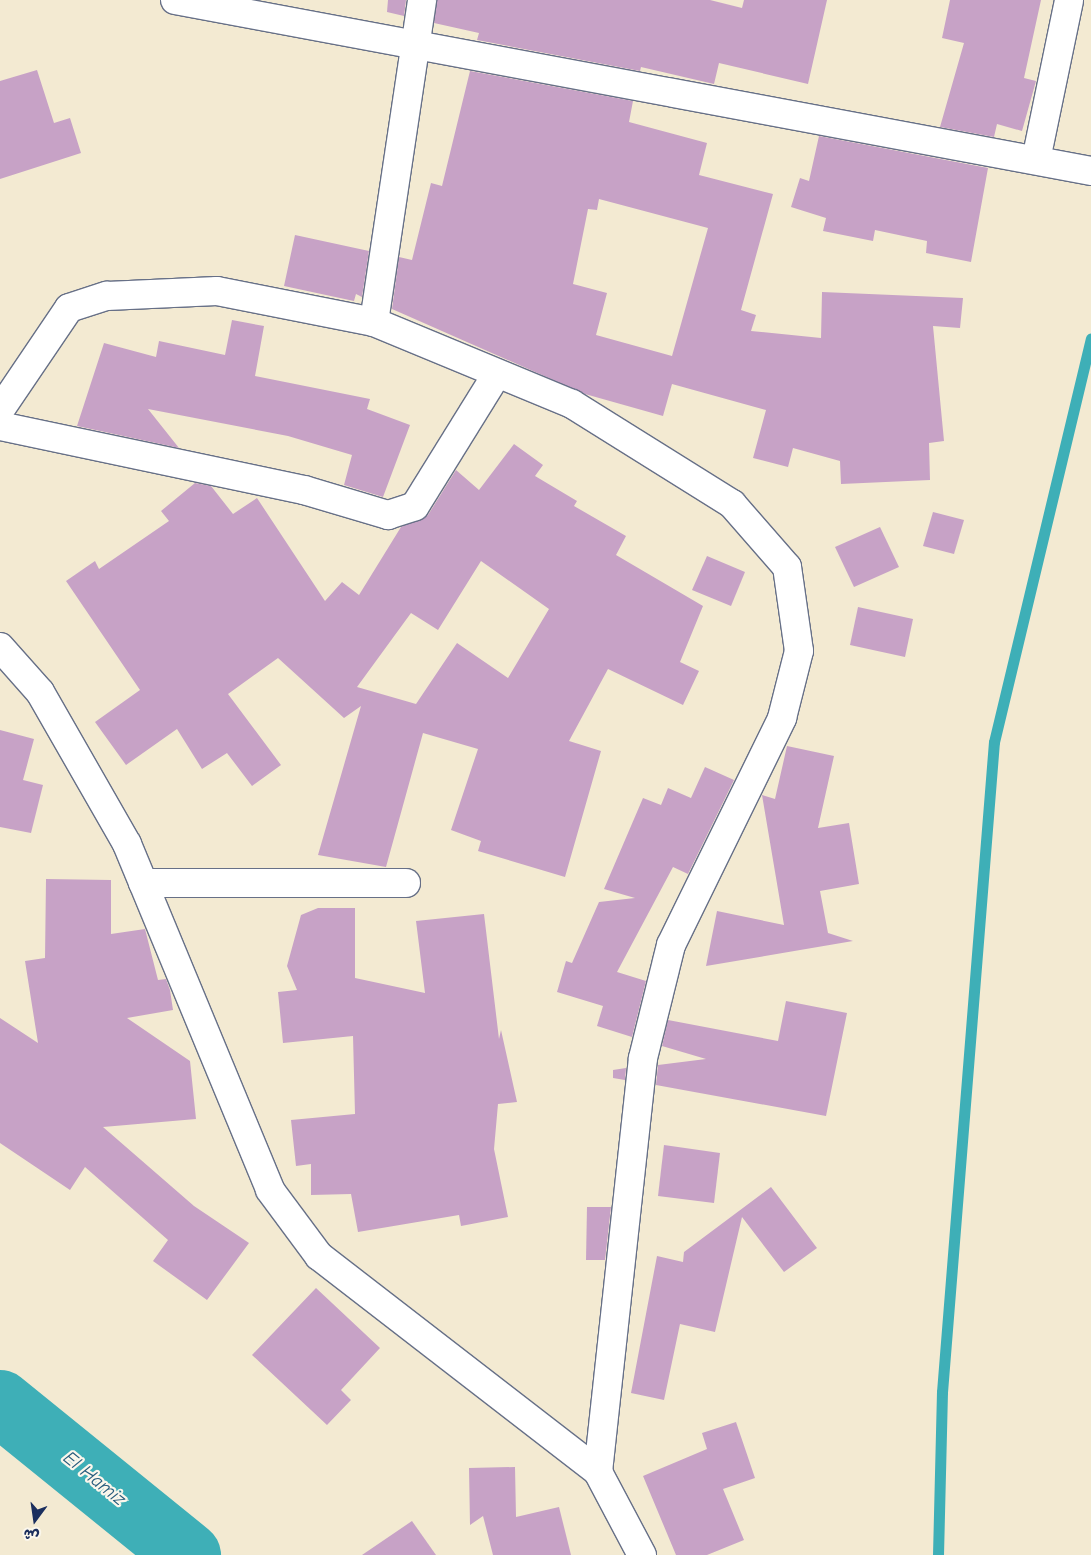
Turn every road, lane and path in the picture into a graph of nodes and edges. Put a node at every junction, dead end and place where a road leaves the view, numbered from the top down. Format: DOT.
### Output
graph roads {
  1 [pos="175,0"];
  2 [pos="422,0"];
  3 [pos="1068,0"];
  4 [pos="416,42"];
  5 [pos="1036,160"];
  6 [pos="1091,171"];
  7 [pos="374,322"];
  8 [pos="497,374"];
  9 [pos="0,410"];
  10 [pos="0,426"];
  11 [pos="0,647"];
  12 [pos="143,883"];
  13 [pos="406,883"];
  14 [pos="598,1472"];
  15 [pos="642,1555"];
  1 -- 4 [label="street"];
  2 -- 4 [label="street"];
  3 -- 5 [label="street"];
  4 -- 5 [label="street"];
  4 -- 7 [label="street"];
  5 -- 6 [label="street"];
  7 -- 8 [label="street"];
  7 -- 9 [label="street"];
  8 -- 10 [label="street"];
  8 -- 14 [label="street"];
  11 -- 12 [label="street"];
  12 -- 13 [label="street"];
  12 -- 14 [label="street"];
  14 -- 15 [label="street"];
}
